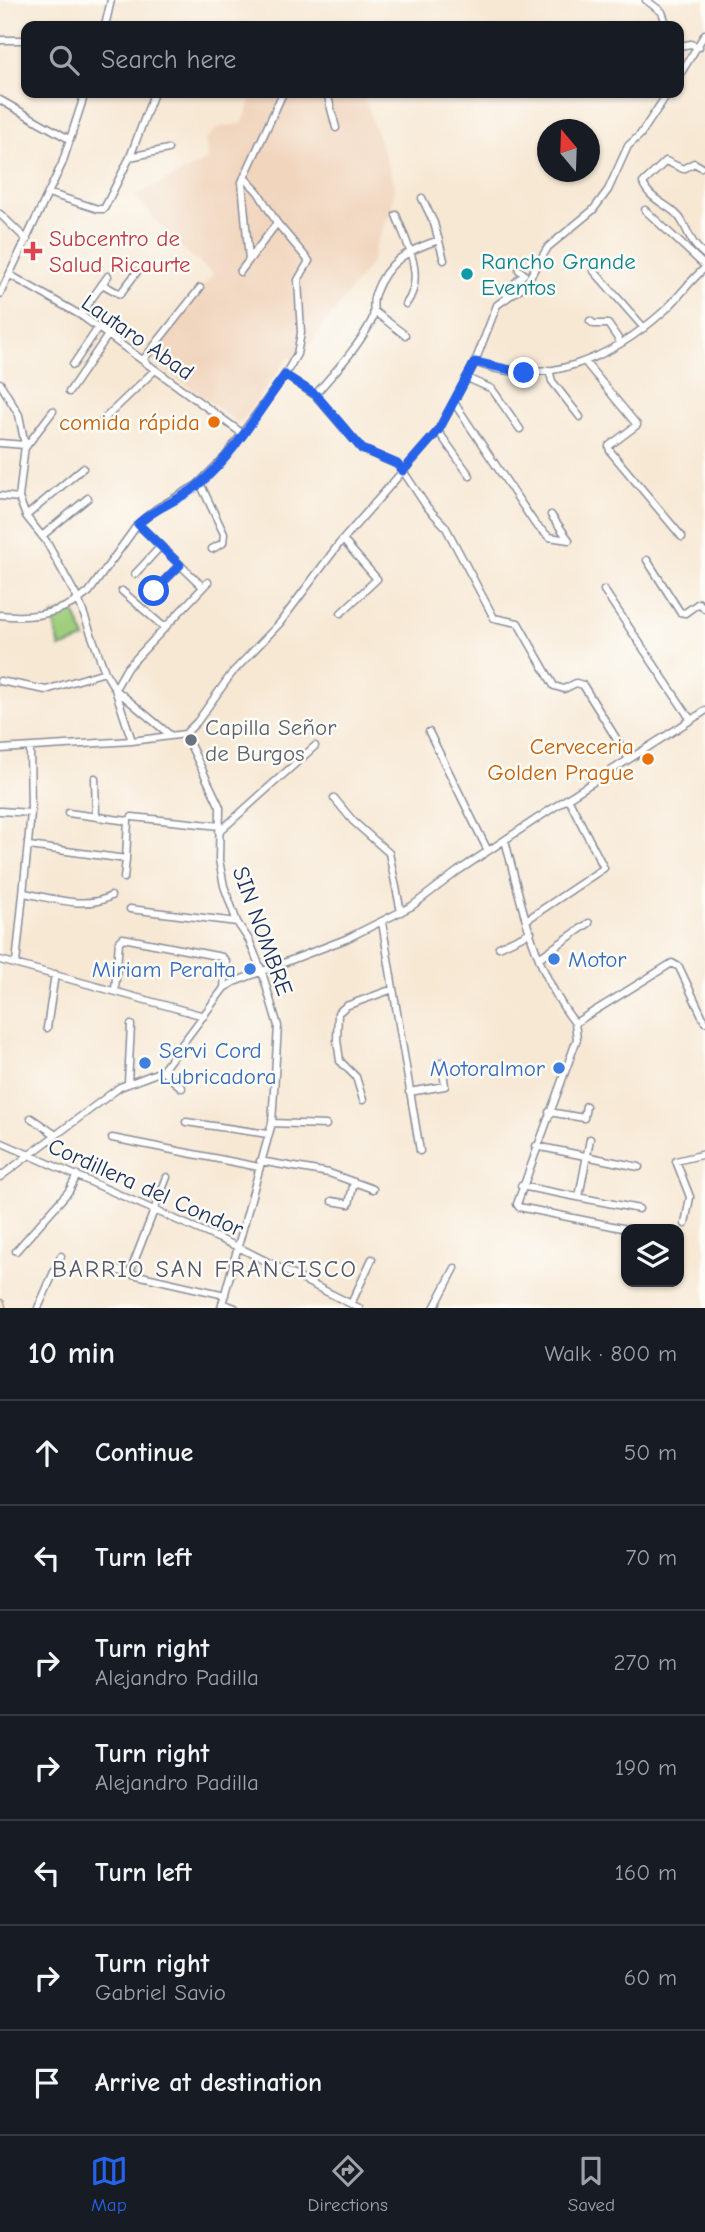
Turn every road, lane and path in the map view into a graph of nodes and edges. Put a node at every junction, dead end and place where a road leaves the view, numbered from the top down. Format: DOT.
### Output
graph roads {
  1 [pos="111,0"];
  2 [pos="646,0"];
  3 [pos="106,21"];
  4 [pos="665,21"];
  5 [pos="705,34"];
  6 [pos="0,40"];
  7 [pos="21,40"];
  8 [pos="701,45"];
  9 [pos="684,69"];
  10 [pos="83,98"];
  11 [pos="152,98"];
  12 [pos="282,98"];
  13 [pos="328,98"];
  14 [pos="665,98"];
  15 [pos="0,100"];
  16 [pos="336,128"];
  17 [pos="69,139"];
  18 [pos="168,149"];
  19 [pos="130,157"];
  20 [pos="701,167"];
  21 [pos="244,177"];
  22 [pos="48,193"];
  23 [pos="422,198"];
  24 [pos="645,210"];
  25 [pos="0,214"];
  26 [pos="396,215"];
  27 [pos="277,223"];
  28 [pos="27,240"];
  29 [pos="439,240"];
  30 [pos="409,250"];
  31 [pos="705,255"];
  32 [pos="249,260"];
  33 [pos="444,260"];
  34 [pos="705,267"];
  35 [pos="519,270"];
  36 [pos="594,271"];
  37 [pos="136,272"];
  38 [pos="240,272"];
  39 [pos="10,275"];
  40 [pos="108,275"];
  41 [pos="102,284"];
  42 [pos="200,288"];
  43 [pos="0,294"];
  44 [pos="503,298"];
  45 [pos="406,304"];
  46 [pos="375,312"];
  47 [pos="80,315"];
  48 [pos="590,321"];
  49 [pos="98,327"];
  50 [pos="644,328"];
  51 [pos="108,335"];
  52 [pos="405,335"];
  53 [pos="621,343"];
  54 [pos="143,360"];
  55 [pos="475,362"];
  56 [pos="585,362"];
  57 [pos="73,365"];
  58 [pos="155,370"];
  59 [pos="549,370"];
  60 [pos="285,375"];
  61 [pos="467,378"];
  62 [pos="0,383"];
  63 [pos="69,392"];
  64 [pos="316,395"];
  65 [pos="455,404"];
  66 [pos="53,411"];
  67 [pos="580,417"];
  68 [pos="103,421"];
  69 [pos="520,429"];
  70 [pos="438,431"];
  71 [pos="243,434"];
  72 [pos="0,443"];
  73 [pos="25,447"];
  74 [pos="83,468"];
  75 [pos="403,471"];
  76 [pos="470,476"];
  77 [pos="200,483"];
  78 [pos="0,496"];
  79 [pos="19,498"];
  80 [pos="88,498"];
  81 [pos="551,515"];
  82 [pos="26,516"];
  83 [pos="138,524"];
  84 [pos="42,536"];
  85 [pos="682,537"];
  86 [pos="343,540"];
  87 [pos="160,546"];
  88 [pos="212,549"];
  89 [pos="647,560"];
  90 [pos="180,565"];
  91 [pos="135,574"];
  92 [pos="604,590"];
  93 [pos="122,591"];
  94 [pos="154,591"];
  95 [pos="79,601"];
  96 [pos="705,609"];
  97 [pos="341,613"];
  98 [pos="0,615"];
  99 [pos="165,628"];
  100 [pos="104,673"];
  101 [pos="0,681"];
  102 [pos="115,689"];
  103 [pos="705,711"];
  104 [pos="691,720"];
  105 [pos="429,732"];
  106 [pos="185,734"];
  107 [pos="170,735"];
  108 [pos="132,741"];
  109 [pos="314,746"];
  110 [pos="30,748"];
  111 [pos="0,749"];
  112 [pos="629,759"];
  113 [pos="95,778"];
  114 [pos="568,797"];
  115 [pos="334,798"];
  116 [pos="0,811"];
  117 [pos="31,813"];
  118 [pos="68,813"];
  119 [pos="96,816"];
  120 [pos="130,817"];
  121 [pos="220,829"];
  122 [pos="505,840"];
  123 [pos="29,846"];
  124 [pos="488,851"];
  125 [pos="126,859"];
  126 [pos="124,878"];
  127 [pos="24,893"];
  128 [pos="111,896"];
  129 [pos="130,909"];
  130 [pos="401,912"];
  131 [pos="528,919"];
  132 [pos="237,922"];
  133 [pos="382,922"];
  134 [pos="589,923"];
  135 [pos="531,932"];
  136 [pos="499,947"];
  137 [pos="539,958"];
  138 [pos="0,960"];
  139 [pos="16,964"];
  140 [pos="262,972"];
  141 [pos="55,974"];
  142 [pos="225,988"];
  143 [pos="393,989"];
  144 [pos="114,990"];
  145 [pos="204,1016"];
  146 [pos="705,1022"];
  147 [pos="575,1023"];
  148 [pos="131,1026"];
  149 [pos="47,1028"];
  150 [pos="442,1062"];
  151 [pos="162,1071"];
  152 [pos="128,1083"];
  153 [pos="182,1088"];
  154 [pos="409,1091"];
  155 [pos="363,1100"];
  156 [pos="586,1106"];
  157 [pos="549,1112"];
  158 [pos="31,1118"];
  159 [pos="186,1122"];
  160 [pos="272,1123"];
  161 [pos="326,1125"];
  162 [pos="268,1134"];
  163 [pos="55,1135"];
  164 [pos="112,1138"];
  165 [pos="590,1139"];
  166 [pos="0,1142"];
  167 [pos="536,1146"];
  168 [pos="420,1151"];
  169 [pos="31,1154"];
  170 [pos="705,1154"];
  171 [pos="587,1156"];
  172 [pos="259,1164"];
  173 [pos="639,1167"];
  174 [pos="77,1175"];
  175 [pos="0,1177"];
  176 [pos="167,1177"];
  177 [pos="354,1182"];
  178 [pos="521,1186"];
  179 [pos="373,1189"];
  180 [pos="579,1197"];
  181 [pos="332,1201"];
  182 [pos="639,1209"];
  183 [pos="156,1211"];
  184 [pos="685,1224"];
  185 [pos="621,1228"];
  186 [pos="238,1247"];
  187 [pos="16,1251"];
  188 [pos="61,1256"];
  189 [pos="372,1259"];
  190 [pos="132,1267"];
  191 [pos="455,1268"];
  192 [pos="115,1270"];
  193 [pos="225,1295"];
  194 [pos="351,1304"];
  195 [pos="221,1306"];
  196 [pos="38,1308"];
  197 [pos="235,1308"];
  198 [pos="359,1308"];
  199 [pos="434,1308"];
  1 -- 3 [label="street"];
  2 -- 4 [label="street"];
  5 -- 8 [label="street"];
  6 -- 7 [label="street"];
  8 -- 9 [label="street"];
  10 -- 17 [label="street"];
  11 -- 19 [label="street"];
  12 -- 21 [label="street"];
  13 -- 16 [label="street"];
  14 -- 44 [label="street"];
  15 -- 17 [label="street"];
  17 -- 22 [label="street"];
  18 -- 19 [label="street"];
  19 -- 22 [label="street"];
  20 -- 31 [label="street"];
  21 -- 27 [label="street"];
  21 -- 32 [label="street"];
  22 -- 28 [label="street"];
  23 -- 29 [label="street"];
  24 -- 34 [label="street"];
  25 -- 28 [label="street"];
  26 -- 30 [label="street"];
  27 -- 32 [label="street"];
  27 -- 60 [label="street"];
  28 -- 39 [label="street"];
  29 -- 30 [label="street"];
  29 -- 33 [label="street"];
  30 -- 45 [label="street"];
  30 -- 46 [label="street"];
  32 -- 38 [label="street"];
  34 -- 50 [label="street"];
  35 -- 44 [label="street"];
  36 -- 50 [label="street"];
  37 -- 41 [label="street"];
  39 -- 43 [label="street"];
  39 -- 47 [label="street, Lautaro Abad"];
  40 -- 41 [label="street"];
  41 -- 47 [label="street"];
  42 -- 54 [label="street"];
  44 -- 55 [label="street"];
  46 -- 52 [label="street"];
  46 -- 64 [label="street"];
  47 -- 49 [label="street, Lautaro Abad"];
  48 -- 53 [label="street"];
  49 -- 51 [label="street, Lautaro Abad"];
  49 -- 57 [label="street"];
  50 -- 53 [label="street"];
  51 -- 54 [label="street, Lautaro Abad"];
  51 -- 63 [label="street"];
  53 -- 56 [label="street"];
  54 -- 58 [label="street, Lautaro Abad"];
  55 -- 59 [label="street"];
  55 -- 61 [label="street"];
  56 -- 59 [label="street"];
  56 -- 85 [label="street"];
  58 -- 68 [label="street"];
  58 -- 71 [label="street, Lautaro Abad"];
  59 -- 67 [label="street"];
  60 -- 64 [label="street"];
  60 -- 71 [label="street"];
  61 -- 65 [label="street"];
  61 -- 69 [label="street"];
  62 -- 73 [label="street"];
  64 -- 75 [label="street"];
  65 -- 70 [label="street"];
  65 -- 81 [label="street"];
  66 -- 73 [label="street"];
  70 -- 75 [label="street"];
  70 -- 76 [label="street"];
  71 -- 77 [label="street"];
  72 -- 73 [label="street"];
  73 -- 79 [label="street"];
  74 -- 82 [label="street"];
  75 -- 86 [label="street"];
  75 -- 112 [label="street"];
  77 -- 83 [label="street"];
  77 -- 88 [label="street"];
  78 -- 79 [label="street"];
  79 -- 82 [label="street"];
  80 -- 84 [label="street"];
  82 -- 84 [label="street"];
  83 -- 87 [label="street"];
  83 -- 95 [label="street"];
  84 -- 95 [label="street"];
  86 -- 97 [label="street"];
  86 -- 106 [label="street"];
  87 -- 90 [label="street"];
  87 -- 91 [label="street"];
  89 -- 96 [label="street"];
  90 -- 94 [label="street"];
  90 -- 99 [label="street"];
  92 -- 104 [label="street"];
  93 -- 99 [label="street"];
  95 -- 98 [label="street"];
  95 -- 100 [label="street"];
  99 -- 102 [label="street"];
  100 -- 101 [label="street"];
  100 -- 102 [label="street"];
  102 -- 107 [label="street"];
  102 -- 108 [label="street"];
  103 -- 104 [label="street"];
  104 -- 112 [label="street"];
  105 -- 124 [label="street"];
  106 -- 107 [label="street"];
  106 -- 121 [label="street, SIN NOMBRE"];
  107 -- 108 [label="street"];
  108 -- 110 [label="street"];
  109 -- 121 [label="street"];
  110 -- 111 [label="street"];
  110 -- 117 [label="street"];
  112 -- 114 [label="street"];
  113 -- 119 [label="street"];
  114 -- 122 [label="street"];
  114 -- 131 [label="street"];
  115 -- 130 [label="street"];
  116 -- 117 [label="street"];
  117 -- 123 [label="street"];
  118 -- 119 [label="street"];
  119 -- 120 [label="street"];
  120 -- 121 [label="street"];
  120 -- 125 [label="street"];
  121 -- 132 [label="street, SIN NOMBRE"];
  122 -- 124 [label="street"];
  122 -- 131 [label="street"];
  123 -- 125 [label="street"];
  123 -- 127 [label="street"];
  124 -- 130 [label="street"];
  125 -- 126 [label="street"];
  127 -- 128 [label="street"];
  127 -- 139 [label="street"];
  129 -- 132 [label="street"];
  130 -- 133 [label="street"];
  131 -- 135 [label="street"];
  132 -- 140 [label="street, SIN NOMBRE"];
  133 -- 140 [label="street"];
  133 -- 143 [label="street"];
  134 -- 137 [label="street"];
  135 -- 136 [label="street"];
  135 -- 137 [label="street"];
  137 -- 147 [label="street"];
  138 -- 139 [label="street"];
  139 -- 141 [label="street"];
  140 -- 142 [label="street"];
  140 -- 160 [label="street, SIN NOMBRE"];
  141 -- 144 [label="street"];
  141 -- 149 [label="street"];
  142 -- 144 [label="street"];
  142 -- 145 [label="street"];
  143 -- 154 [label="street"];
  143 -- 155 [label="street"];
  144 -- 145 [label="street"];
  145 -- 151 [label="street"];
  146 -- 147 [label="street"];
  147 -- 157 [label="street"];
  148 -- 152 [label="street"];
  150 -- 154 [label="street"];
  151 -- 152 [label="street"];
  151 -- 153 [label="street"];
  152 -- 163 [label="street"];
  154 -- 168 [label="street"];
  156 -- 157 [label="street"];
  157 -- 167 [label="street"];
  158 -- 163 [label="street"];
  159 -- 162 [label="street"];
  160 -- 161 [label="street"];
  160 -- 162 [label="street, SIN NOMBRE"];
  162 -- 172 [label="street, SIN NOMBRE"];
  163 -- 169 [label="street"];
  164 -- 172 [label="street"];
  165 -- 171 [label="street"];
  166 -- 169 [label="street, Cordillera del Condor"];
  167 -- 171 [label="street"];
  167 -- 178 [label="street"];
  169 -- 174 [label="street, Cordillera del Condor"];
  169 -- 175 [label="street"];
  170 -- 184 [label="street"];
  171 -- 173 [label="street"];
  171 -- 180 [label="street"];
  172 -- 177 [label="street"];
  172 -- 186 [label="street, SIN NOMBRE"];
  174 -- 183 [label="street, Cordillera del Condor"];
  174 -- 187 [label="street"];
  176 -- 183 [label="street"];
  177 -- 179 [label="street"];
  177 -- 181 [label="street"];
  178 -- 180 [label="street"];
  178 -- 185 [label="street"];
  180 -- 182 [label="street"];
  183 -- 186 [label="street, Cordillera del Condor"];
  183 -- 190 [label="street"];
  186 -- 193 [label="street, SIN NOMBRE"];
  186 -- 194 [label="street, Cordillera del Condor"];
  188 -- 196 [label="street"];
  189 -- 194 [label="street"];
  191 -- 199 [label="street"];
  192 -- 193 [label="street"];
  193 -- 195 [label="street, SIN NOMBRE"];
  194 -- 198 [label="street, Cordillera del Condor"];
  195 -- 197 [label="street"];
}
